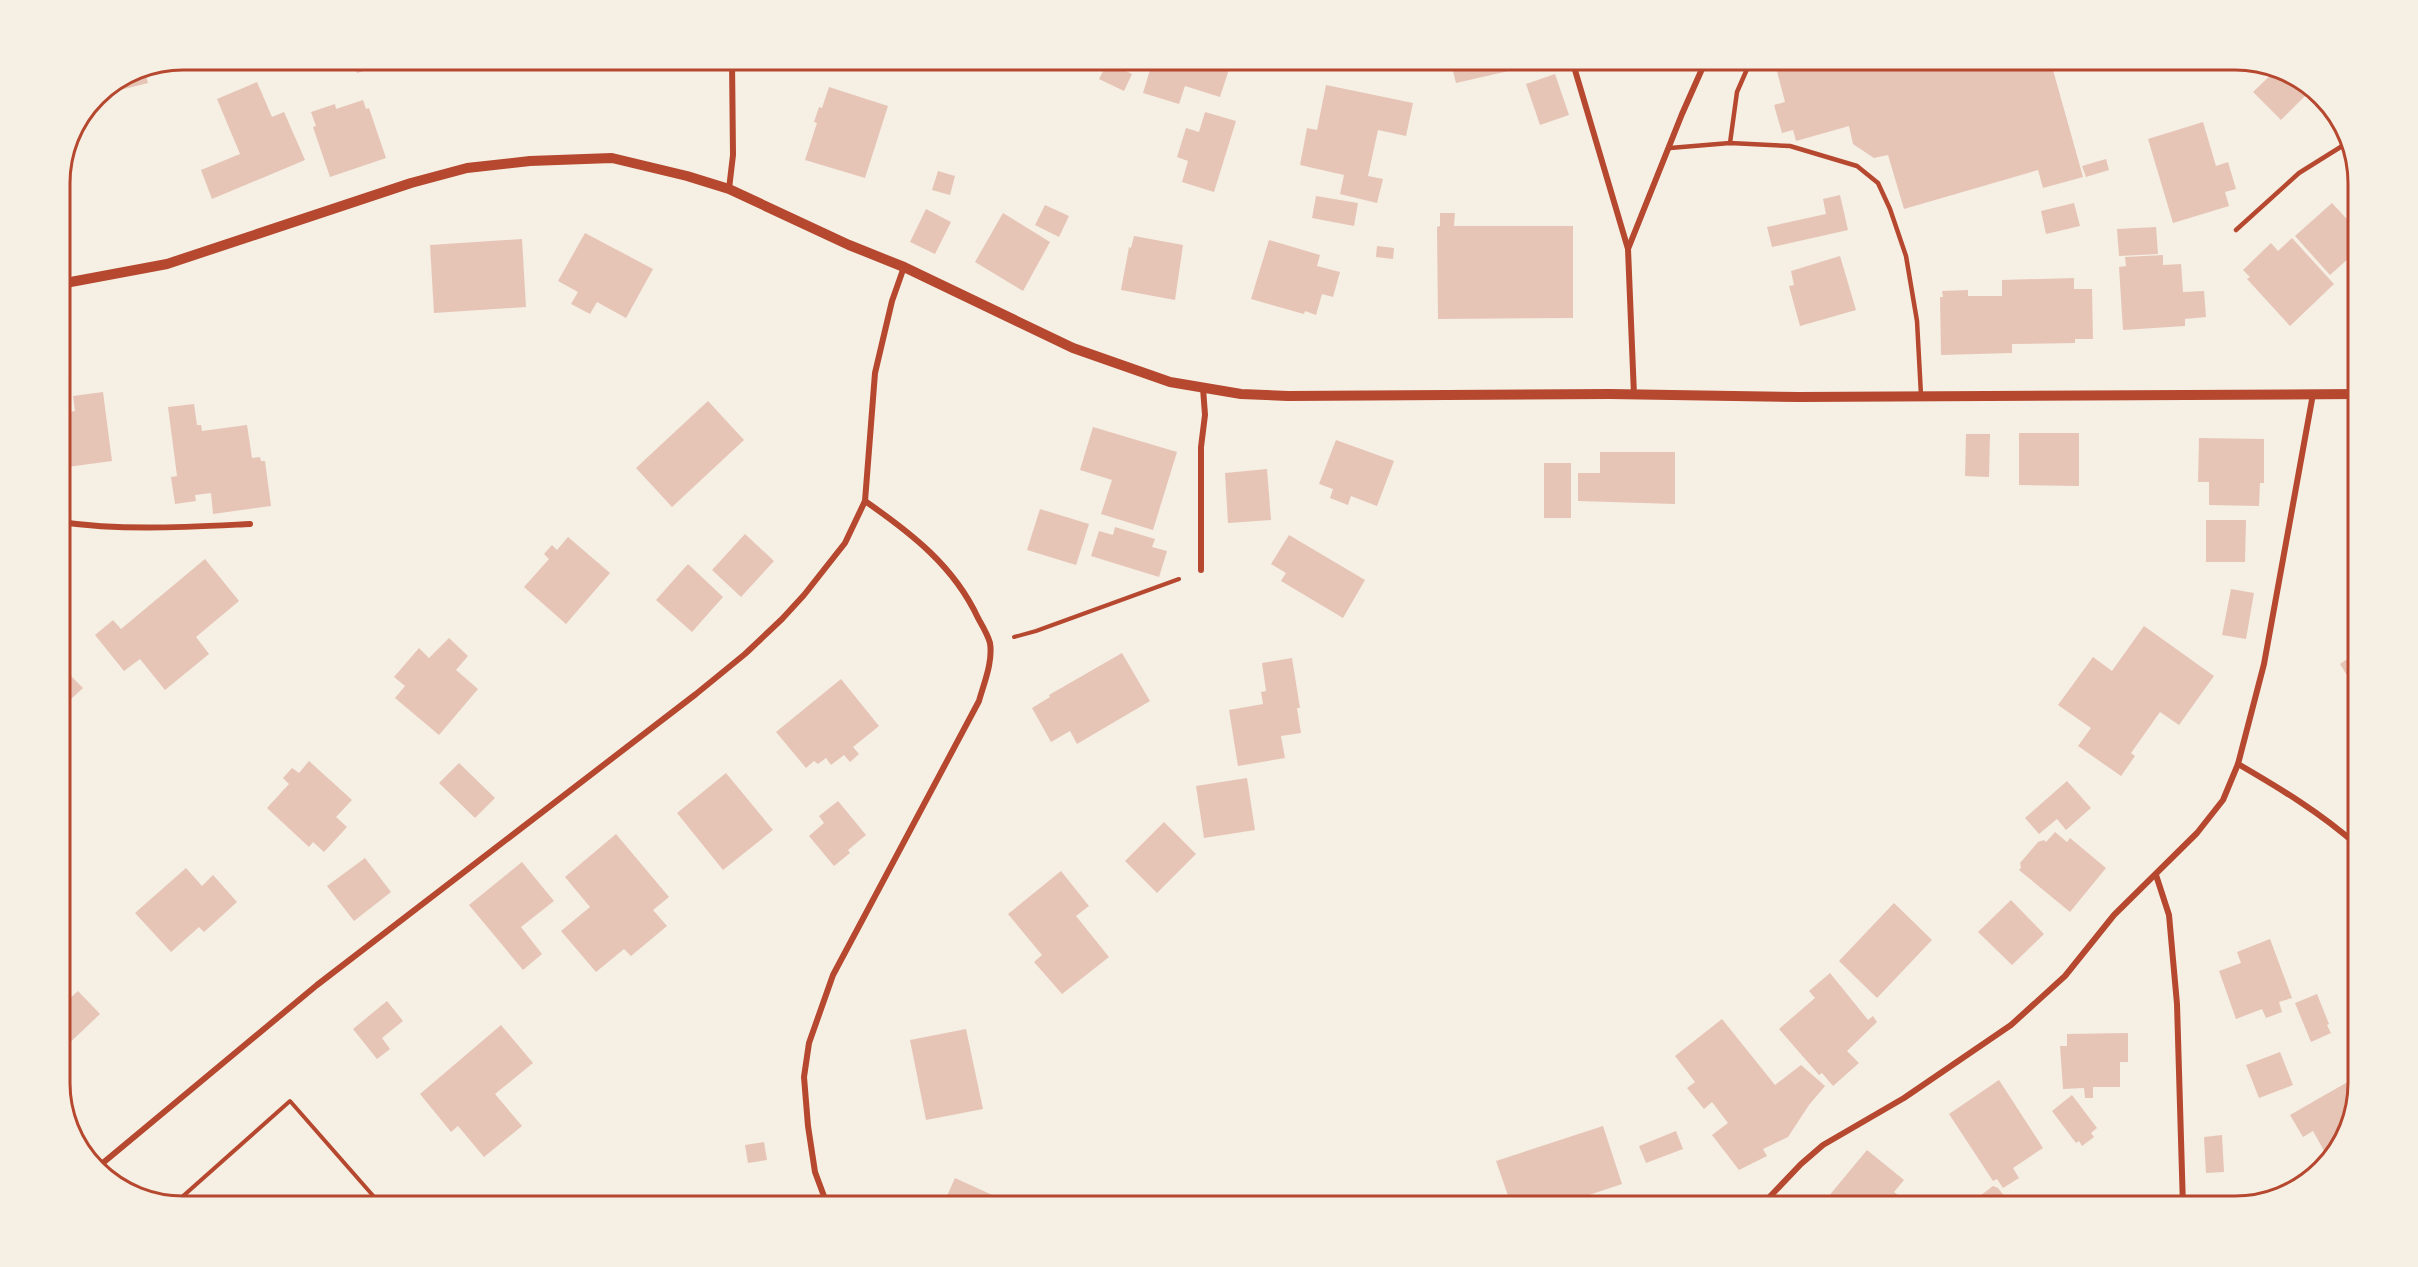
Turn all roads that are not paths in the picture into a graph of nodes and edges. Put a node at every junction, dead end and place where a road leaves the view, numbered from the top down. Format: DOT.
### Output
graph roads {
  1 [pos="1575,70"];
  2 [pos="1701,70"];
  3 [pos="1747,70"];
  4 [pos="732,71"];
  5 [pos="1730,143"];
  6 [pos="2342,146"];
  7 [pos="1670,148"];
  8 [pos="729,189"];
  9 [pos="2236,230"];
  10 [pos="1628,249"];
  11 [pos="904,267"];
  12 [pos="71,282"];
  13 [pos="1203,388"];
  14 [pos="2313,394"];
  15 [pos="2347,394"];
  16 [pos="1634,395"];
  17 [pos="1921,396"];
  18 [pos="866,501"];
  19 [pos="71,523"];
  20 [pos="250,524"];
  21 [pos="1201,570"];
  22 [pos="2238,764"];
  23 [pos="2348,837"];
  24 [pos="2156,875"];
  25 [pos="103,1163"];
  26 [pos="824,1196"];
  27 [pos="1770,1196"];
  28 [pos="2183,1196"];
  1 -- 10 [label="street"];
  2 -- 7 [label="street"];
  3 -- 5 [label="lane"];
  4 -- 8 [label="street"];
  5 -- 7 [label="lane"];
  5 -- 17 [label="lane"];
  6 -- 9 [label="lane"];
  7 -- 10 [label="street"];
  8 -- 11 [label="street"];
  8 -- 12 [label="street"];
  10 -- 16 [label="street"];
  11 -- 13 [label="street"];
  11 -- 18 [label="street"];
  13 -- 16 [label="street"];
  13 -- 21 [label="street"];
  14 -- 15 [label="street"];
  14 -- 17 [label="street"];
  14 -- 22 [label="street"];
  16 -- 17 [label="street"];
  18 -- 25 [label="street"];
  18 -- 26 [label="street"];
  19 -- 20 [label="street"];
  22 -- 23 [label="street"];
  22 -- 24 [label="street"];
  24 -- 27 [label="street"];
  24 -- 28 [label="street"];
}
